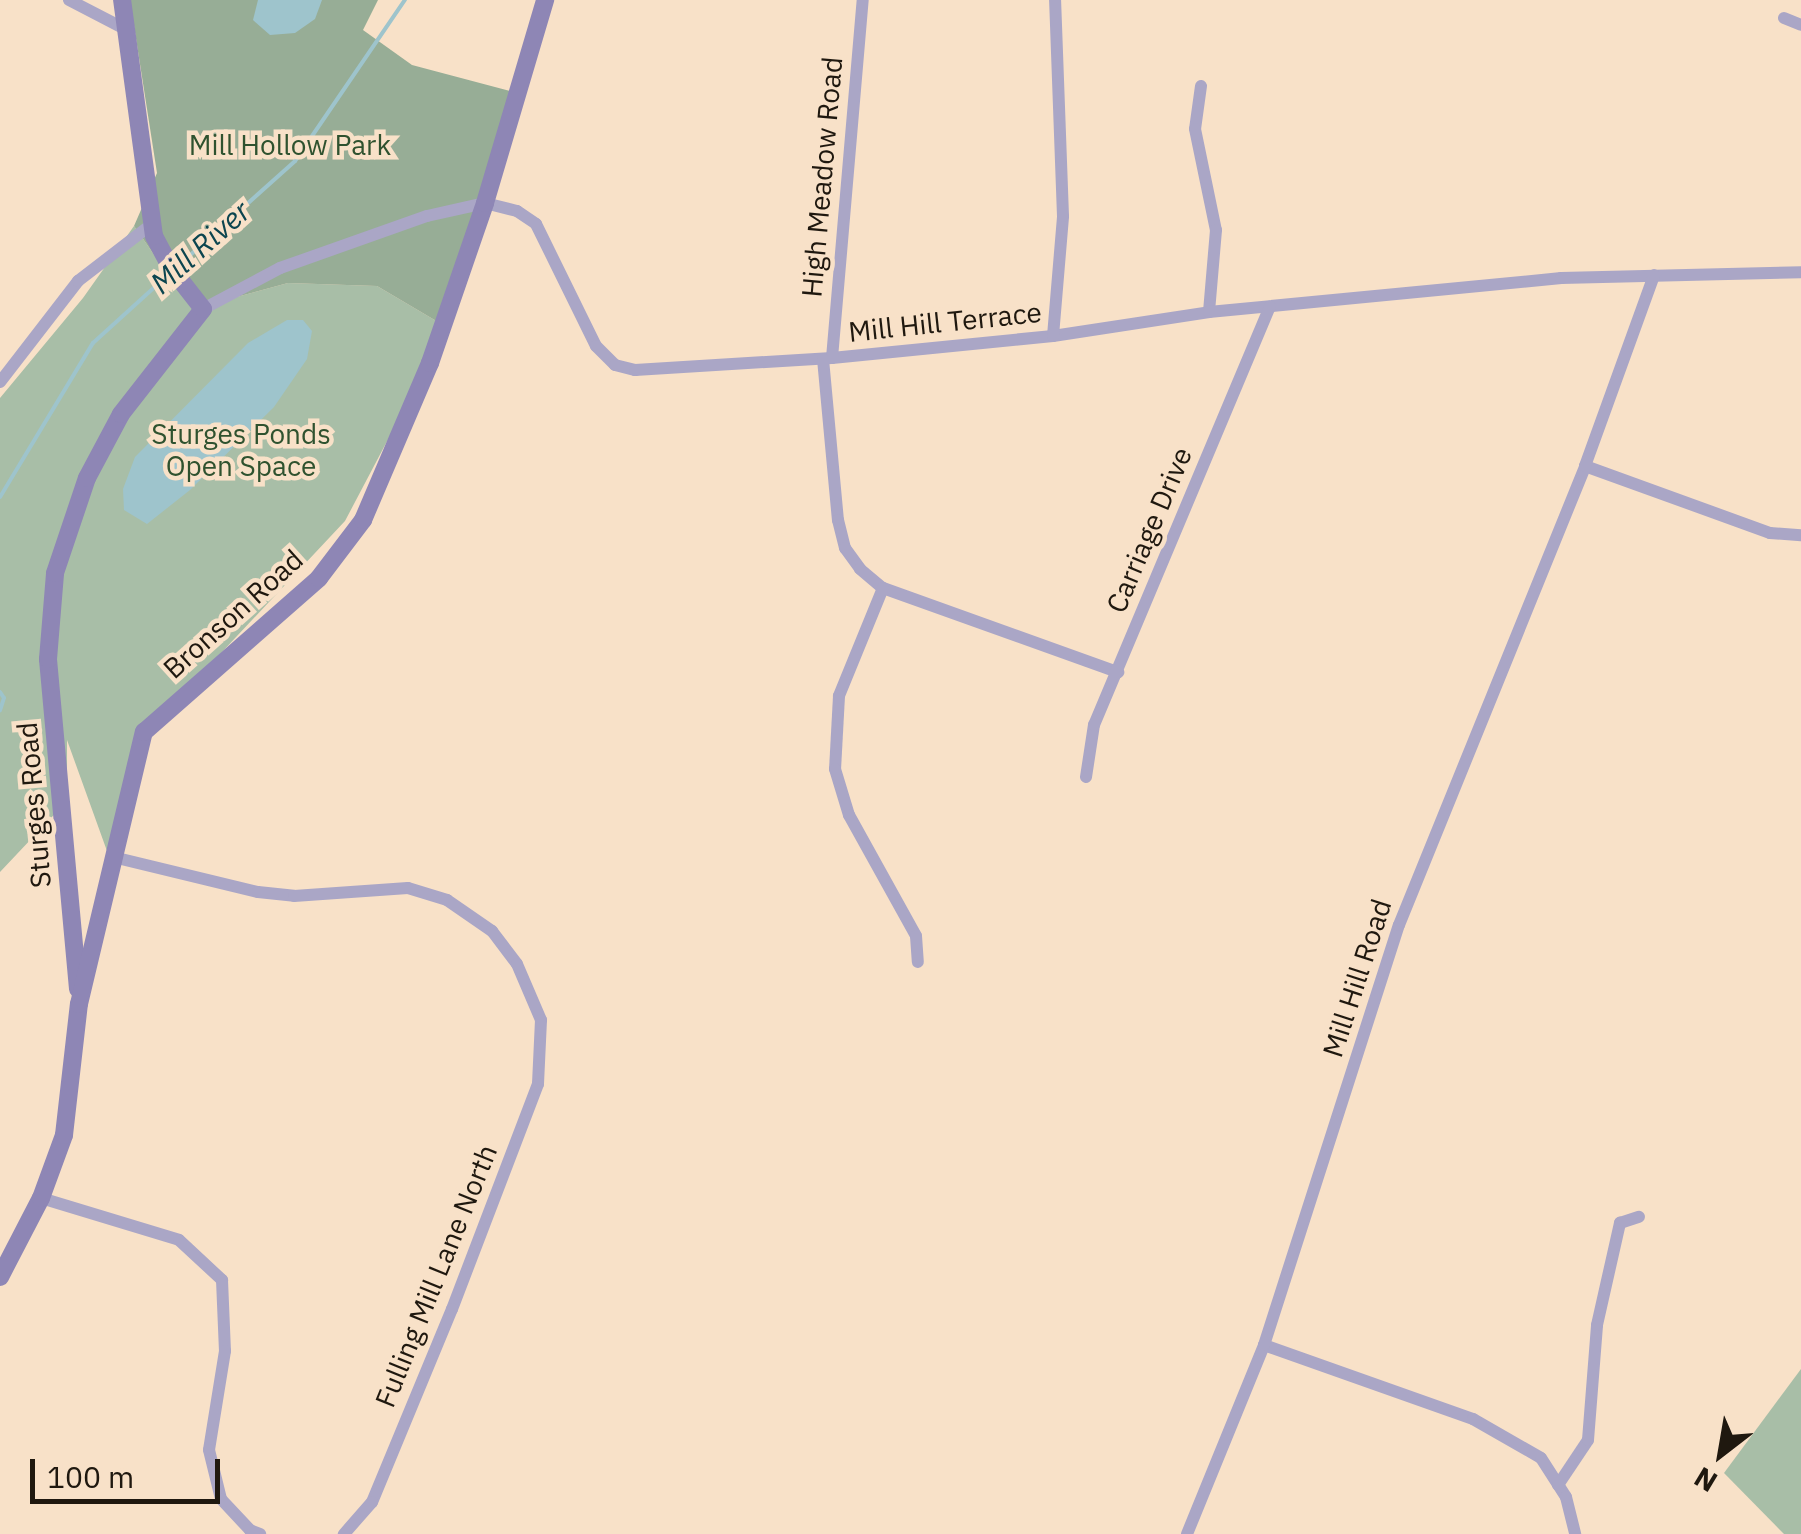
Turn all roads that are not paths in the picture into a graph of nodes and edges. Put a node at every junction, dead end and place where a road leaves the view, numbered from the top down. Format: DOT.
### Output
graph roads {
  1 [pos="69,0"];
  2 [pos="122,0"];
  3 [pos="545,0"];
  4 [pos="862,0"];
  5 [pos="1054,0"];
  6 [pos="1784,18"];
  7 [pos="1801,25"];
  8 [pos="128,30"];
  9 [pos="1201,86"];
  10 [pos="486,203"];
  11 [pos="153,230"];
  12 [pos="1801,272"];
  13 [pos="1654,275"];
  14 [pos="1270,306"];
  15 [pos="203,309"];
  16 [pos="1209,312"];
  17 [pos="1053,336"];
  18 [pos="828,359"];
  19 [pos="0,382"];
  20 [pos="1585,466"];
  21 [pos="1801,534"];
  22 [pos="883,588"];
  23 [pos="1118,672"];
  24 [pos="1086,776"];
  25 [pos="113,858"];
  26 [pos="918,962"];
  27 [pos="80,1004"];
  28 [pos="41,1198"];
  29 [pos="1639,1217"];
  30 [pos="0,1277"];
  31 [pos="1264,1346"];
  32 [pos="1558,1484"];
  33 [pos="260,1534"];
  34 [pos="344,1534"];
  35 [pos="1187,1534"];
  36 [pos="1576,1534"];
  1 -- 8 [label="street"];
  2 -- 8 [label="main road"];
  3 -- 10 [label="main road, Bronson Road"];
  4 -- 18 [label="street, High Meadow Road"];
  5 -- 17 [label="street"];
  6 -- 7 [label="street"];
  8 -- 11 [label="main road"];
  9 -- 16 [label="street"];
  10 -- 15 [label="street"];
  10 -- 18 [label="street, Mill Hill Terrace"];
  10 -- 25 [label="main road, Bronson Road"];
  11 -- 15 [label="main road"];
  11 -- 19 [label="street"];
  12 -- 13 [label="street, Mill Hill Terrace"];
  13 -- 14 [label="street, Mill Hill Terrace"];
  13 -- 20 [label="street, Mill Hill Road"];
  14 -- 16 [label="street, Mill Hill Terrace"];
  14 -- 23 [label="street, Carriage Drive"];
  15 -- 27 [label="main road, Sturges Road"];
  16 -- 17 [label="street, Mill Hill Terrace"];
  17 -- 18 [label="street, Mill Hill Terrace"];
  18 -- 22 [label="street, High Meadow Road"];
  20 -- 21 [label="street"];
  20 -- 31 [label="street, Mill Hill Road"];
  22 -- 23 [label="street"];
  22 -- 26 [label="street"];
  23 -- 24 [label="street, Carriage Drive"];
  25 -- 27 [label="main road, Bronson Road"];
  25 -- 34 [label="street, Fulling Mill Lane North"];
  27 -- 28 [label="main road, Bronson Road"];
  28 -- 30 [label="main road, Bronson Road"];
  28 -- 33 [label="street"];
  29 -- 32 [label="street"];
  31 -- 32 [label="street"];
  31 -- 35 [label="street, Mill Hill Road"];
  32 -- 36 [label="street"];
}
